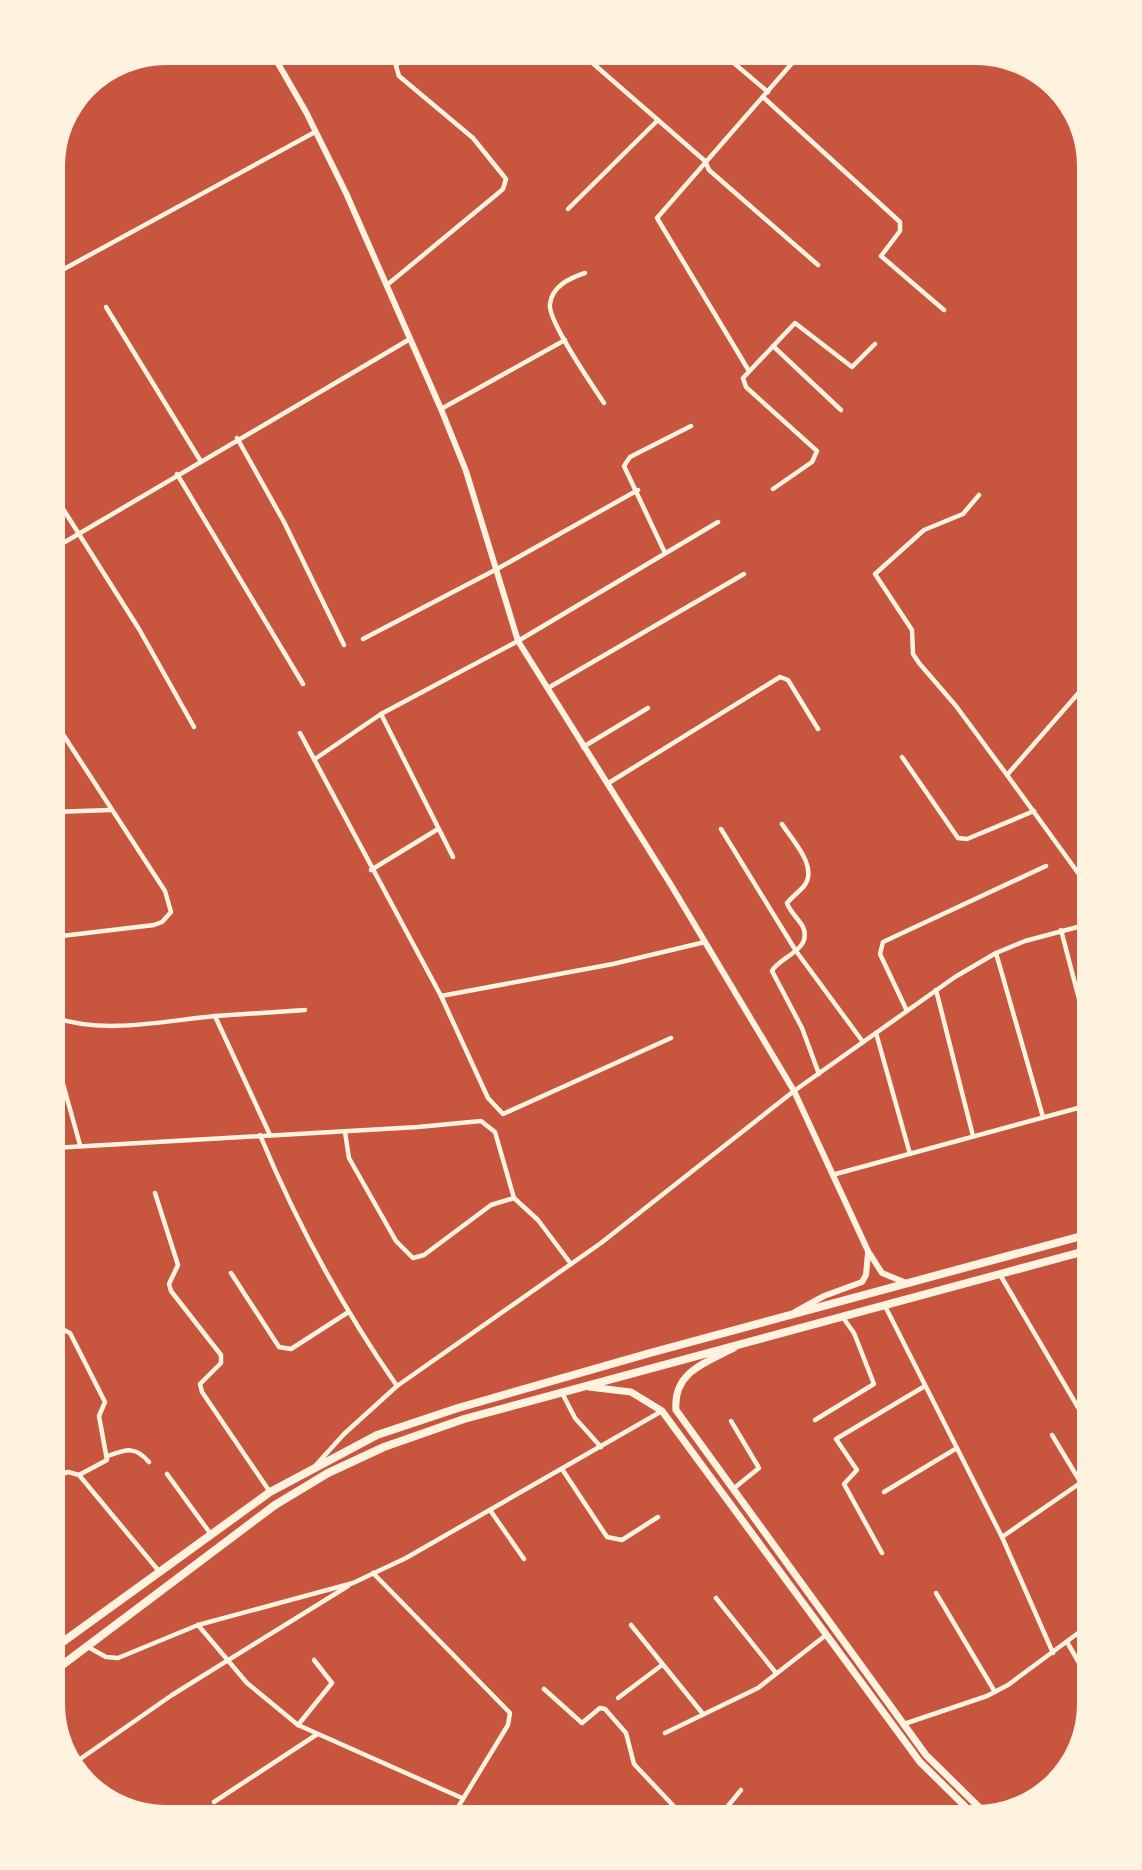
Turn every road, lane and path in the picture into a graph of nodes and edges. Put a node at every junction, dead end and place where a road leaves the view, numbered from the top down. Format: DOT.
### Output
graph roads {
  1 [pos="279,65"];
  2 [pos="397,65"];
  3 [pos="595,65"];
  4 [pos="736,65"];
  5 [pos="791,65"];
  6 [pos="768,92"];
  7 [pos="763,97"];
  8 [pos="658,120"];
  9 [pos="316,132"];
  10 [pos="705,161"];
  11 [pos="568,209"];
  12 [pos="818,265"];
  13 [pos="65,268"];
  14 [pos="585,273"];
  15 [pos="387,285"];
  16 [pos="106,307"];
  17 [pos="944,310"];
  18 [pos="410,339"];
  19 [pos="565,340"];
  20 [pos="875,344"];
  21 [pos="773,346"];
  22 [pos="749,371"];
  23 [pos="604,403"];
  24 [pos="441,410"];
  25 [pos="841,410"];
  26 [pos="691,425"];
  27 [pos="237,438"];
  28 [pos="200,460"];
  29 [pos="177,474"];
  30 [pos="773,489"];
  31 [pos="638,490"];
  32 [pos="979,495"];
  33 [pos="65,511"];
  34 [pos="718,522"];
  35 [pos="79,532"];
  36 [pos="65,541"];
  37 [pos="664,553"];
  38 [pos="497,569"];
  39 [pos="744,574"];
  40 [pos="363,639"];
  41 [pos="518,641"];
  42 [pos="344,645"];
  43 [pos="303,684"];
  44 [pos="548,688"];
  45 [pos="1077,696"];
  46 [pos="648,708"];
  47 [pos="381,714"];
  48 [pos="194,727"];
  49 [pos="818,729"];
  50 [pos="300,733"];
  51 [pos="65,738"];
  52 [pos="583,747"];
  53 [pos="902,757"];
  54 [pos="315,759"];
  55 [pos="1007,775"];
  56 [pos="607,784"];
  57 [pos="111,810"];
  58 [pos="1034,811"];
  59 [pos="65,812"];
  60 [pos="782,824"];
  61 [pos="438,829"];
  62 [pos="721,829"];
  63 [pos="453,857"];
  64 [pos="1046,866"];
  65 [pos="371,870"];
  66 [pos="1077,870"];
  67 [pos="1077,927"];
  68 [pos="1061,930"];
  69 [pos="65,936"];
  70 [pos="705,943"];
  71 [pos="796,951"];
  72 [pos="996,953"];
  73 [pos="936,990"];
  74 [pos="1077,990"];
  75 [pos="441,996"];
  76 [pos="305,1010"];
  77 [pos="907,1011"];
  78 [pos="215,1016"];
  79 [pos="65,1021"];
  80 [pos="876,1033"];
  81 [pos="671,1038"];
  82 [pos="863,1042"];
  83 [pos="819,1074"];
  84 [pos="65,1091"];
  85 [pos="794,1091"];
  86 [pos="1077,1108"];
  87 [pos="1043,1117"];
  88 [pos="345,1132"];
  89 [pos="260,1135"];
  90 [pos="270,1135"];
  91 [pos="974,1136"];
  92 [pos="80,1144"];
  93 [pos="65,1146"];
  94 [pos="910,1153"];
  95 [pos="832,1175"];
  96 [pos="155,1193"];
  97 [pos="514,1198"];
  98 [pos="1077,1237"];
  99 [pos="868,1251"];
  100 [pos="1077,1253"];
  101 [pos="571,1264"];
  102 [pos="231,1273"];
  103 [pos="999,1273"];
  104 [pos="904,1282"];
  105 [pos="885,1306"];
  106 [pos="347,1313"];
  107 [pos="791,1314"];
  108 [pos="844,1319"];
  109 [pos="65,1330"];
  110 [pos="744,1343"];
  111 [pos="397,1386"];
  112 [pos="925,1386"];
  113 [pos="585,1387"];
  114 [pos="562,1393"];
  115 [pos="1077,1404"];
  116 [pos="662,1411"];
  117 [pos="815,1420"];
  118 [pos="731,1421"];
  119 [pos="1052,1435"];
  120 [pos="601,1447"];
  121 [pos="957,1448"];
  122 [pos="108,1456"];
  123 [pos="149,1462"];
  124 [pos="316,1465"];
  125 [pos="562,1469"];
  126 [pos="65,1473"];
  127 [pos="167,1474"];
  128 [pos="79,1475"];
  129 [pos="1077,1476"];
  130 [pos="1077,1486"];
  131 [pos="733,1489"];
  132 [pos="270,1492"];
  133 [pos="884,1492"];
  134 [pos="490,1510"];
  135 [pos="658,1517"];
  136 [pos="210,1534"];
  137 [pos="1002,1537"];
  138 [pos="883,1553"];
  139 [pos="524,1559"];
  140 [pos="158,1570"];
  141 [pos="373,1573"];
  142 [pos="353,1583"];
  143 [pos="936,1593"];
  144 [pos="716,1598"];
  145 [pos="198,1625"];
  146 [pos="631,1625"];
  147 [pos="827,1635"];
  148 [pos="1077,1635"];
  149 [pos="65,1639"];
  150 [pos="1068,1642"];
  151 [pos="87,1646"];
  152 [pos="1053,1653"];
  153 [pos="1077,1658"];
  154 [pos="314,1660"];
  155 [pos="227,1661"];
  156 [pos="65,1662"];
  157 [pos="662,1665"];
  158 [pos="776,1673"];
  159 [pos="544,1689"];
  160 [pos="995,1692"];
  161 [pos="881,1693"];
  162 [pos="618,1698"];
  163 [pos="873,1699"];
  164 [pos="703,1714"];
  165 [pos="903,1724"];
  166 [pos="298,1725"];
  167 [pos="665,1733"];
  168 [pos="316,1735"];
  169 [pos="81,1759"];
  170 [pos="741,1790"];
  171 [pos="463,1798"];
  172 [pos="214,1802"];
  173 [pos="459,1805"];
  174 [pos="672,1805"];
  175 [pos="729,1805"];
  176 [pos="964,1805"];
  177 [pos="976,1805"];
  1 -- 9 [label="main road"];
  2 -- 15 [label="street"];
  3 -- 8 [label="street"];
  4 -- 6 [label="street"];
  5 -- 6 [label="street"];
  6 -- 7 [label="street"];
  7 -- 10 [label="street"];
  7 -- 17 [label="street"];
  8 -- 10 [label="street"];
  8 -- 11 [label="street"];
  9 -- 13 [label="street"];
  9 -- 15 [label="main road"];
  10 -- 12 [label="street"];
  10 -- 22 [label="street"];
  14 -- 19 [label="street"];
  15 -- 18 [label="main road"];
  16 -- 28 [label="street"];
  18 -- 24 [label="main road"];
  18 -- 27 [label="street"];
  19 -- 23 [label="street"];
  19 -- 24 [label="street"];
  20 -- 21 [label="street"];
  21 -- 22 [label="street"];
  21 -- 25 [label="street"];
  22 -- 30 [label="street"];
  24 -- 38 [label="main road"];
  26 -- 31 [label="street"];
  27 -- 28 [label="street"];
  27 -- 42 [label="street"];
  28 -- 29 [label="street"];
  29 -- 35 [label="street"];
  29 -- 43 [label="street"];
  31 -- 37 [label="street"];
  31 -- 38 [label="street"];
  32 -- 55 [label="street"];
  33 -- 35 [label="street"];
  34 -- 37 [label="street"];
  35 -- 36 [label="street"];
  35 -- 48 [label="street"];
  37 -- 41 [label="street"];
  38 -- 40 [label="street"];
  38 -- 41 [label="main road"];
  39 -- 44 [label="street"];
  41 -- 44 [label="main road"];
  41 -- 47 [label="street"];
  44 -- 52 [label="main road"];
  45 -- 55 [label="street"];
  46 -- 52 [label="street"];
  47 -- 54 [label="street"];
  47 -- 61 [label="street"];
  49 -- 56 [label="street"];
  50 -- 54 [label="street"];
  51 -- 57 [label="street"];
  52 -- 56 [label="main road"];
  53 -- 58 [label="street"];
  54 -- 65 [label="street"];
  55 -- 58 [label="street"];
  56 -- 70 [label="main road"];
  57 -- 59 [label="street"];
  57 -- 69 [label="street"];
  58 -- 66 [label="street"];
  60 -- 71 [label="street"];
  61 -- 63 [label="street"];
  61 -- 65 [label="street"];
  62 -- 71 [label="street"];
  64 -- 77 [label="street"];
  65 -- 75 [label="street"];
  67 -- 68 [label="street"];
  68 -- 72 [label="street"];
  68 -- 74 [label="street"];
  70 -- 75 [label="street"];
  70 -- 85 [label="main road"];
  71 -- 82 [label="street"];
  71 -- 83 [label="street"];
  72 -- 73 [label="street"];
  72 -- 87 [label="street"];
  73 -- 77 [label="street"];
  73 -- 91 [label="street"];
  75 -- 81 [label="street"];
  76 -- 78 [label="street"];
  77 -- 80 [label="street"];
  78 -- 79 [label="street"];
  78 -- 90 [label="street"];
  80 -- 82 [label="street"];
  80 -- 94 [label="street"];
  82 -- 83 [label="street"];
  83 -- 85 [label="street"];
  84 -- 92 [label="street"];
  85 -- 95 [label="main road"];
  85 -- 101 [label="street"];
  86 -- 87 [label="street"];
  87 -- 91 [label="street"];
  88 -- 90 [label="street"];
  88 -- 97 [label="street"];
  88 -- 97 [label="street"];
  89 -- 90 [label="street"];
  89 -- 92 [label="street"];
  89 -- 106 [label="street"];
  91 -- 94 [label="street"];
  92 -- 93 [label="street"];
  94 -- 95 [label="street"];
  95 -- 99 [label="main road"];
  96 -- 132 [label="street"];
  97 -- 101 [label="street"];
  98 -- 104 [label="highway"];
  99 -- 104 [label="main road"];
  99 -- 107 [label="main road"];
  100 -- 103 [label="highway"];
  101 -- 111 [label="street"];
  102 -- 106 [label="street"];
  103 -- 105 [label="highway"];
  103 -- 115 [label="street"];
  104 -- 107 [label="highway"];
  105 -- 108 [label="highway"];
  105 -- 112 [label="street"];
  106 -- 111 [label="street"];
  107 -- 124 [label="highway"];
  108 -- 110 [label="highway"];
  108 -- 117 [label="street"];
  109 -- 122 [label="street"];
  110 -- 113 [label="highway"];
  110 -- 131 [label="main road"];
  111 -- 124 [label="street"];
  112 -- 121 [label="street"];
  112 -- 138 [label="street"];
  113 -- 114 [label="highway"];
  113 -- 116 [label="main road"];
  114 -- 120 [label="street"];
  114 -- 151 [label="highway"];
  116 -- 120 [label="street"];
  116 -- 147 [label="main road"];
  118 -- 131 [label="street"];
  119 -- 129 [label="street"];
  120 -- 125 [label="street"];
  121 -- 133 [label="street"];
  121 -- 137 [label="street"];
  122 -- 123 [label="street"];
  122 -- 128 [label="street"];
  124 -- 132 [label="highway"];
  125 -- 134 [label="street"];
  125 -- 135 [label="street"];
  126 -- 128 [label="street"];
  127 -- 136 [label="street"];
  128 -- 140 [label="street"];
  130 -- 137 [label="street"];
  131 -- 161 [label="main road"];
  132 -- 136 [label="highway"];
  134 -- 139 [label="street"];
  134 -- 141 [label="street"];
  136 -- 140 [label="highway"];
  137 -- 152 [label="street"];
  140 -- 149 [label="highway"];
  141 -- 142 [label="street"];
  141 -- 171 [label="street"];
  142 -- 145 [label="street"];
  142 -- 155 [label="street"];
  143 -- 160 [label="street"];
  144 -- 158 [label="street"];
  145 -- 151 [label="street"];
  145 -- 155 [label="street"];
  146 -- 157 [label="street"];
  147 -- 158 [label="street"];
  147 -- 163 [label="main road"];
  148 -- 150 [label="street"];
  150 -- 152 [label="street"];
  150 -- 153 [label="street"];
  151 -- 156 [label="highway"];
  152 -- 160 [label="street"];
  154 -- 166 [label="street"];
  155 -- 166 [label="street"];
  155 -- 169 [label="street"];
  157 -- 162 [label="street"];
  157 -- 164 [label="street"];
  158 -- 164 [label="street"];
  159 -- 174 [label="street"];
  160 -- 165 [label="street"];
  161 -- 163 [label="main road"];
  161 -- 165 [label="main road"];
  163 -- 176 [label="main road"];
  164 -- 167 [label="street"];
  165 -- 177 [label="main road"];
  166 -- 168 [label="street"];
  168 -- 171 [label="street"];
  168 -- 172 [label="street"];
  170 -- 175 [label="street"];
  171 -- 173 [label="street"];
}
